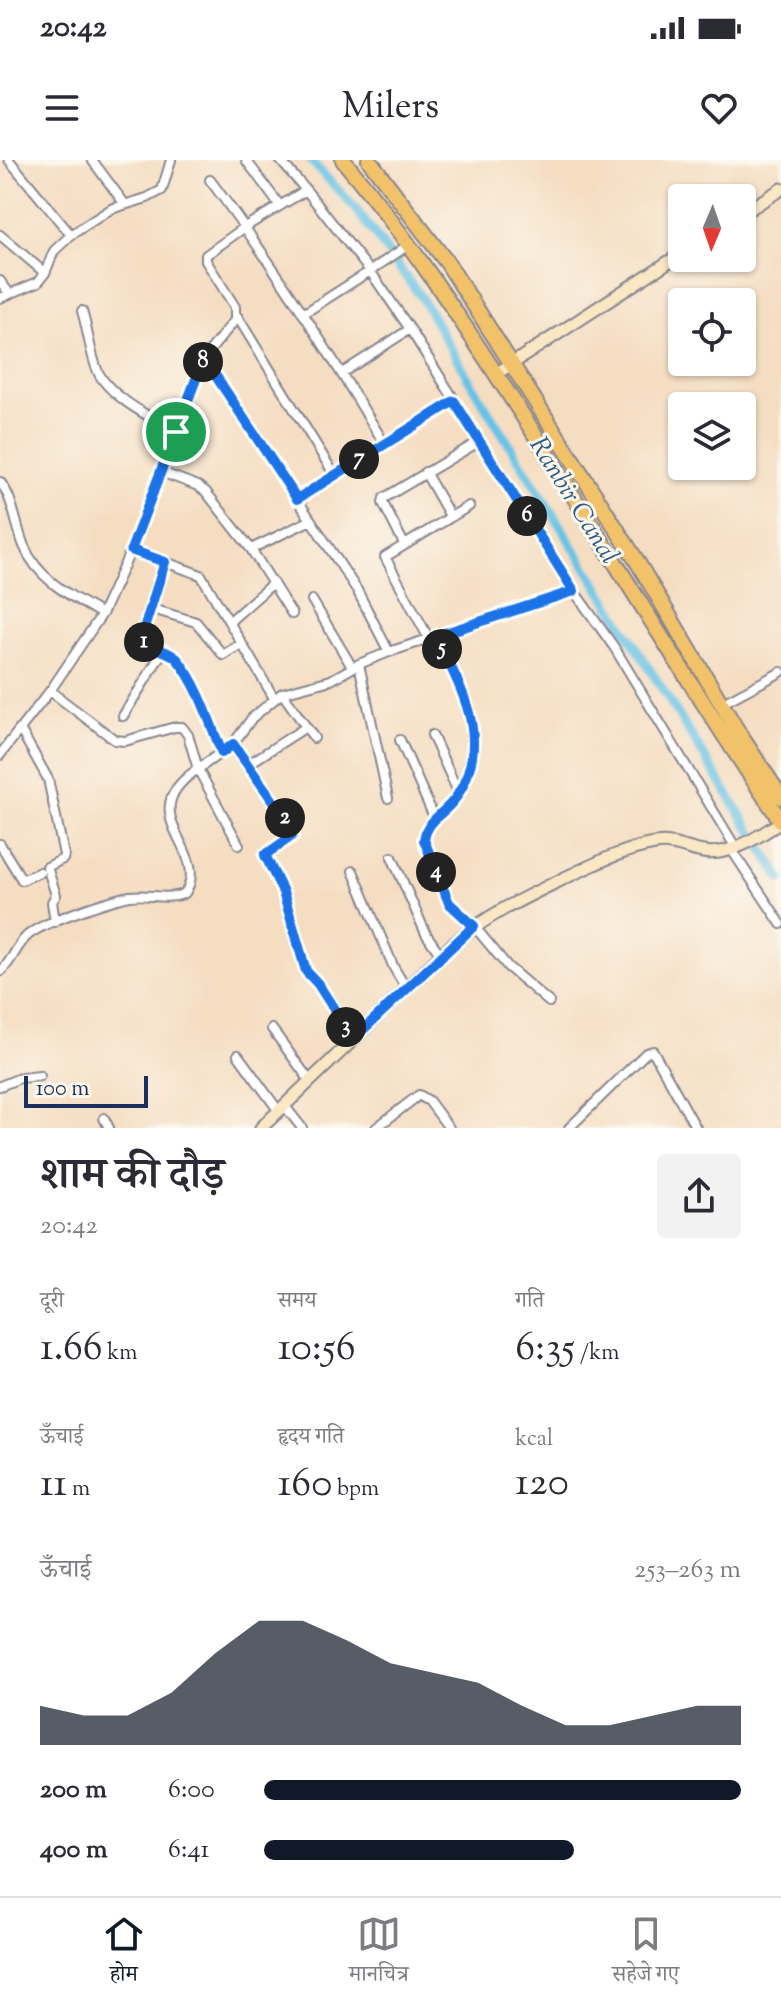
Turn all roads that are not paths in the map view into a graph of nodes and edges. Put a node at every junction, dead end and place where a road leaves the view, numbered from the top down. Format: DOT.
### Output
graph roads {
  1 [pos="9,160"];
  2 [pos="92,160"];
  3 [pos="171,160"];
  4 [pos="246,160"];
  5 [pos="280,160"];
  6 [pos="343,160"];
  7 [pos="369,160"];
  8 [pos="210,180"];
  9 [pos="781,189"];
  10 [pos="306,190"];
  11 [pos="124,203"];
  12 [pos="756,205"];
  13 [pos="280,206"];
  14 [pos="245,227"];
  15 [pos="0,235"];
  16 [pos="71,235"];
  17 [pos="405,247"];
  18 [pos="668,262"];
  19 [pos="370,271"];
  20 [pos="45,273"];
  21 [pos="0,281"];
  22 [pos="9,293"];
  23 [pos="0,298"];
  24 [pos="82,311"];
  25 [pos="303,314"];
  26 [pos="237,316"];
  27 [pos="410,329"];
  28 [pos="204,358"];
  29 [pos="511,364"];
  30 [pos="342,373"];
  31 [pos="496,374"];
  32 [pos="454,401"];
  33 [pos="176,432"];
  34 [pos="480,441"];
  35 [pos="384,443"];
  36 [pos="161,472"];
  37 [pos="425,472"];
  38 [pos="334,474"];
  39 [pos="0,482"];
  40 [pos="297,499"];
  41 [pos="469,506"];
  42 [pos="450,516"];
  43 [pos="311,520"];
  44 [pos="404,544"];
  45 [pos="251,549"];
  46 [pos="131,550"];
  47 [pos="165,562"];
  48 [pos="273,583"];
  49 [pos="574,591"];
  50 [pos="312,600"];
  51 [pos="149,608"];
  52 [pos="102,614"];
  53 [pos="292,614"];
  54 [pos="229,622"];
  55 [pos="433,638"];
  56 [pos="241,644"];
  57 [pos="163,651"];
  58 [pos="389,652"];
  59 [pos="356,665"];
  60 [pos="781,672"];
  61 [pos="50,691"];
  62 [pos="278,695"];
  63 [pos="721,704"];
  64 [pos="123,716"];
  65 [pos="306,727"];
  66 [pos="20,729"];
  67 [pos="432,735"];
  68 [pos="314,738"];
  69 [pos="400,740"];
  70 [pos="233,744"];
  71 [pos="222,753"];
  72 [pos="0,755"];
  73 [pos="247,765"];
  74 [pos="198,769"];
  75 [pos="459,794"];
  76 [pos="781,797"];
  77 [pos="388,798"];
  78 [pos="434,817"];
  79 [pos="781,822"];
  80 [pos="0,844"];
  81 [pos="239,845"];
  82 [pos="734,848"];
  83 [pos="392,857"];
  84 [pos="353,871"];
  85 [pos="40,872"];
  86 [pos="55,922"];
  87 [pos="781,924"];
  88 [pos="474,926"];
  89 [pos="442,957"];
  90 [pos="0,972"];
  91 [pos="407,990"];
  92 [pos="549,1002"];
  93 [pos="272,1029"];
  94 [pos="353,1039"];
  95 [pos="238,1055"];
  96 [pos="40,1076"];
  97 [pos="310,1081"];
  98 [pos="0,1086"];
  99 [pos="281,1108"];
  100 [pos="104,1118"];
  101 [pos="109,1128"];
  102 [pos="261,1128"];
  103 [pos="302,1128"];
  104 [pos="376,1128"];
  105 [pos="449,1128"];
  106 [pos="569,1128"];
  107 [pos="696,1128"];
  1 -- 16 [label="street"];
  2 -- 11 [label="street"];
  3 -- 11 [label="street"];
  4 -- 13 [label="street"];
  5 -- 10 [label="street"];
  6 -- 17 [label="highway"];
  7 -- 29 [label="highway"];
  8 -- 14 [label="street"];
  9 -- 12 [label="street"];
  10 -- 13 [label="street"];
  10 -- 19 [label="street"];
  11 -- 16 [label="street"];
  13 -- 14 [label="street"];
  14 -- 25 [label="street"];
  14 -- 26 [label="street"];
  15 -- 20 [label="street"];
  16 -- 20 [label="street"];
  17 -- 19 [label="street"];
  17 -- 31 [label="highway"];
  18 -- 29 [label="street"];
  19 -- 25 [label="street"];
  19 -- 27 [label="street"];
  20 -- 22 [label="street"];
  21 -- 22 [label="street"];
  22 -- 23 [label="street"];
  24 -- 33 [label="street"];
  25 -- 30 [label="street"];
  26 -- 28 [label="street"];
  26 -- 38 [label="street"];
  27 -- 30 [label="street"];
  27 -- 32 [label="street"];
  28 -- 33 [label="street"];
  28 -- 40 [label="street"];
  29 -- 31 [label="street"];
  29 -- 63 [label="highway"];
  30 -- 35 [label="street"];
  31 -- 79 [label="highway"];
  32 -- 34 [label="street"];
  32 -- 35 [label="street"];
  33 -- 36 [label="street"];
  34 -- 37 [label="street"];
  34 -- 49 [label="street"];
  35 -- 38 [label="street"];
  36 -- 45 [label="street"];
  36 -- 46 [label="street"];
  37 -- 42 [label="street"];
  37 -- 44 [label="street"];
  38 -- 40 [label="street"];
  39 -- 52 [label="street"];
  40 -- 43 [label="street"];
  41 -- 42 [label="street"];
  42 -- 44 [label="street"];
  43 -- 45 [label="street"];
  43 -- 58 [label="street"];
  44 -- 55 [label="street"];
  45 -- 48 [label="street"];
  46 -- 47 [label="street"];
  46 -- 52 [label="street"];
  47 -- 51 [label="street"];
  47 -- 54 [label="street"];
  48 -- 53 [label="street"];
  48 -- 54 [label="street"];
  49 -- 55 [label="street"];
  49 -- 82 [label="street"];
  50 -- 59 [label="street"];
  51 -- 56 [label="street"];
  51 -- 57 [label="street"];
  52 -- 61 [label="street"];
  54 -- 56 [label="street"];
  55 -- 58 [label="street"];
  55 -- 75 [label="street"];
  56 -- 62 [label="street"];
  57 -- 64 [label="street"];
  57 -- 71 [label="street"];
  58 -- 59 [label="street"];
  59 -- 62 [label="street"];
  59 -- 77 [label="street"];
  60 -- 63 [label="street"];
  61 -- 66 [label="street"];
  61 -- 74 [label="street"];
  62 -- 65 [label="street"];
  62 -- 70 [label="street"];
  63 -- 76 [label="highway"];
  65 -- 68 [label="street"];
  65 -- 73 [label="street"];
  66 -- 72 [label="street"];
  66 -- 86 [label="street"];
  67 -- 75 [label="street"];
  69 -- 78 [label="street"];
  70 -- 71 [label="street"];
  70 -- 73 [label="street"];
  71 -- 74 [label="street"];
  73 -- 94 [label="street"];
  74 -- 81 [label="street"];
  74 -- 86 [label="street"];
  75 -- 78 [label="street"];
  78 -- 88 [label="street"];
  79 -- 82 [label="street"];
  80 -- 85 [label="street"];
  82 -- 87 [label="street"];
  82 -- 88 [label="street"];
  83 -- 89 [label="street"];
  84 -- 91 [label="street"];
  86 -- 90 [label="street"];
  88 -- 89 [label="street"];
  88 -- 92 [label="street"];
  89 -- 91 [label="street"];
  91 -- 94 [label="street"];
  93 -- 97 [label="street"];
  94 -- 97 [label="street"];
  95 -- 99 [label="street"];
  96 -- 98 [label="street"];
  97 -- 99 [label="street"];
  99 -- 102 [label="street"];
  99 -- 103 [label="street"];
  100 -- 101 [label="street"];
  104 -- 105 [label="street"];
  106 -- 107 [label="street"];
}
